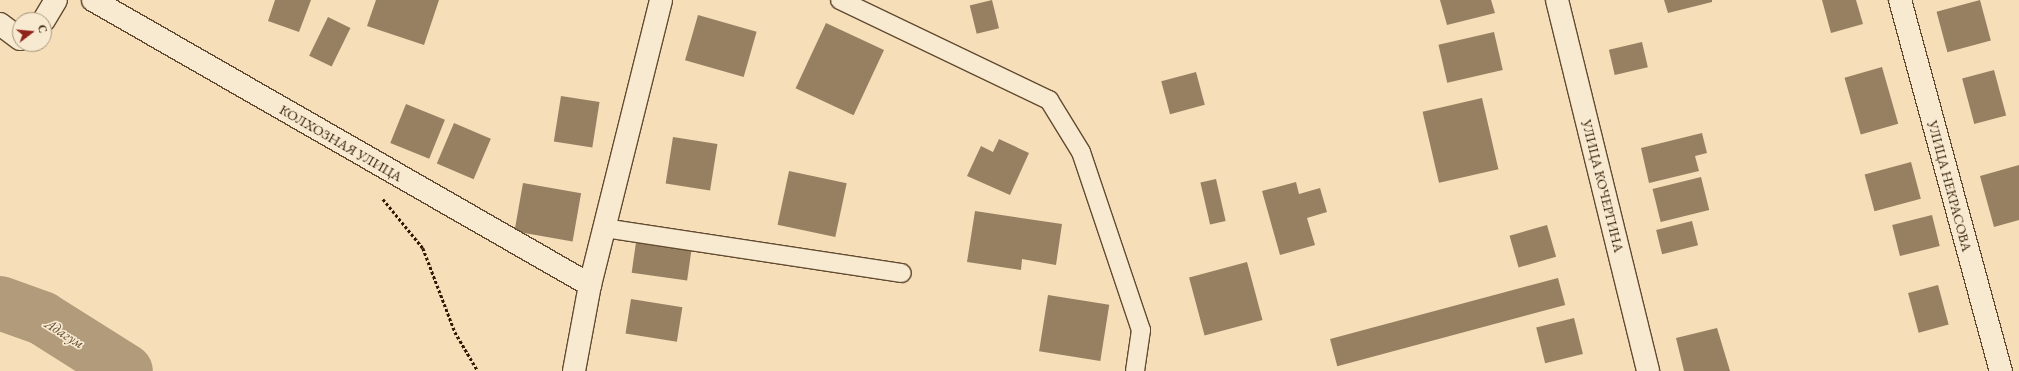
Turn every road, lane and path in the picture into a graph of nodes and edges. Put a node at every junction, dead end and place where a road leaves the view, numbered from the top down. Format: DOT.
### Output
graph roads {
  1 [pos="56,0"];
  2 [pos="93,0"];
  3 [pos="661,0"];
  4 [pos="840,0"];
  5 [pos="1557,0"];
  6 [pos="1900,0"];
  7 [pos="49,12"];
  8 [pos="0,24"];
  9 [pos="12,34"];
  10 [pos="378,193"];
  11 [pos="604,228"];
  12 [pos="902,273"];
  13 [pos="590,285"];
  14 [pos="478,371"];
  15 [pos="574,371"];
  16 [pos="1135,371"];
  17 [pos="1648,371"];
  18 [pos="2001,371"];
  1 -- 7 [label="street"];
  2 -- 13 [label="street, КОЛХОЗНАЯ УЛИЦА"];
  3 -- 11 [label="street"];
  4 -- 16 [label="lane"];
  5 -- 17 [label="street, УЛИЦА КОЧЕРГИНА"];
  6 -- 18 [label="street, УЛИЦА НЕКРАСОВА"];
  8 -- 9 [label="street"];
  10 -- 14 [label="path"];
  11 -- 12 [label="lane"];
  11 -- 13 [label="street"];
  13 -- 15 [label="street"];
}
